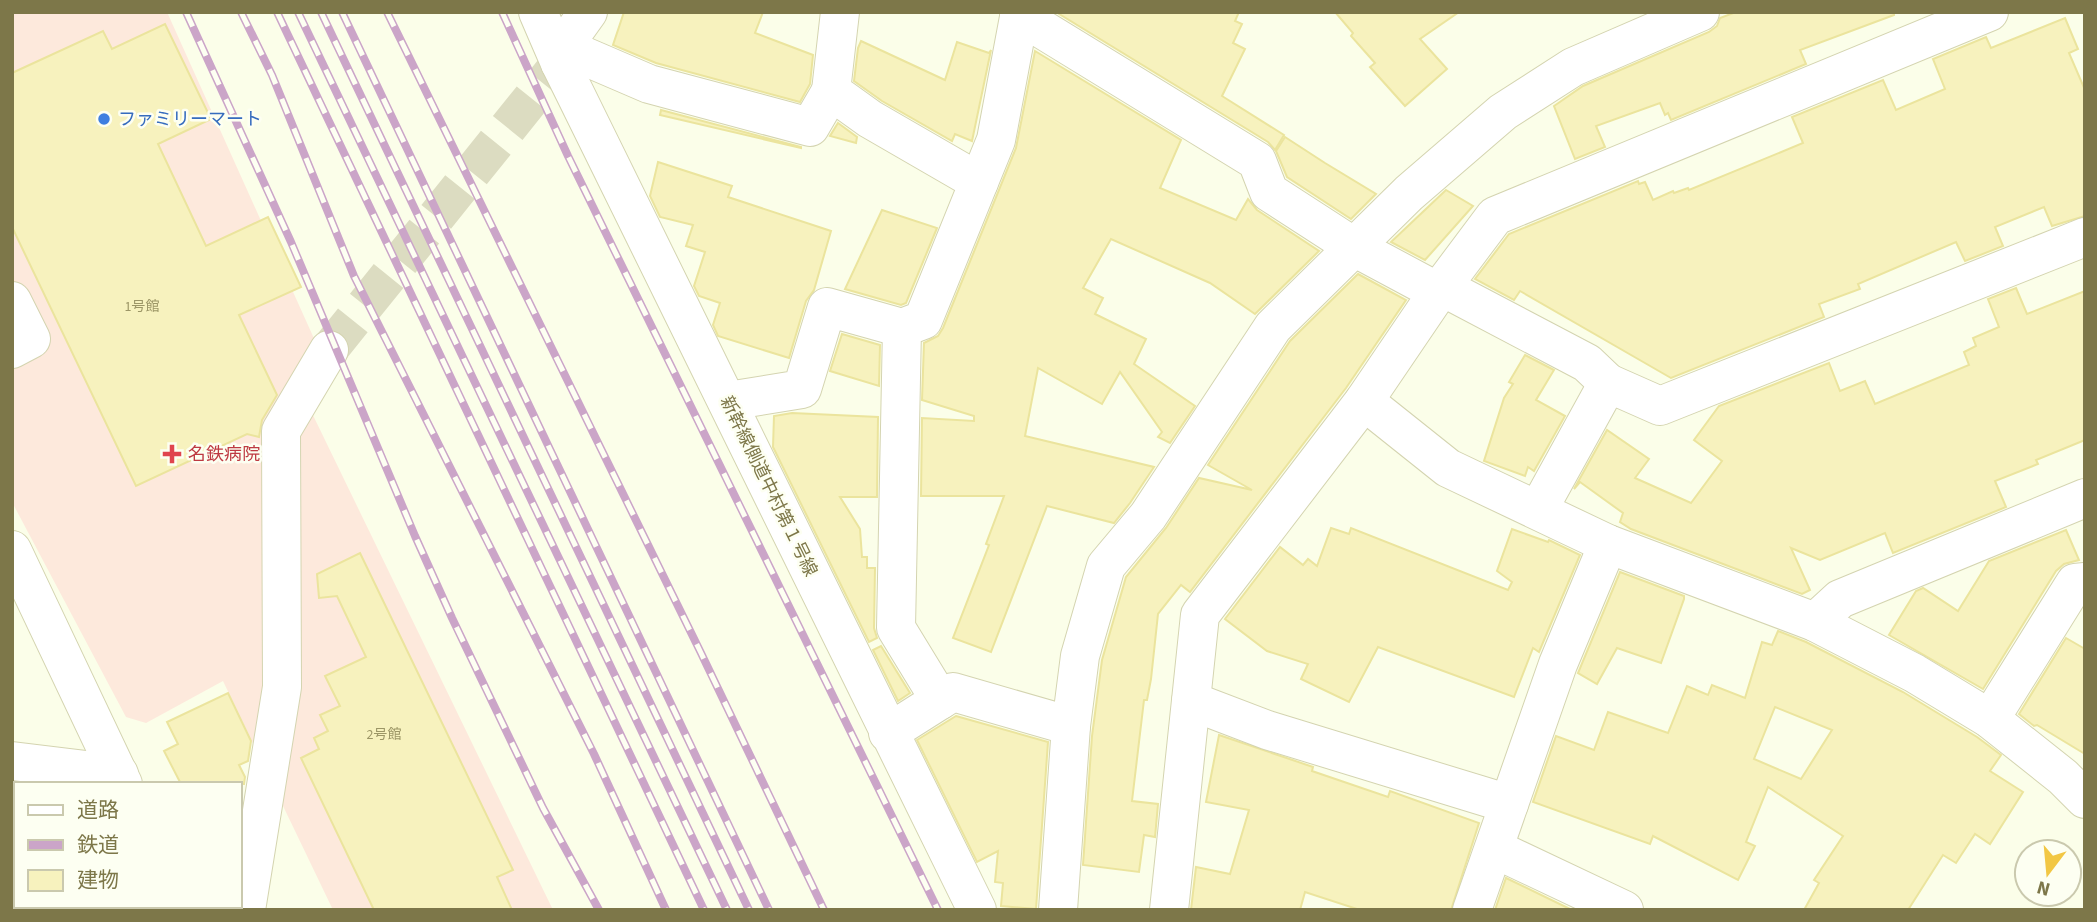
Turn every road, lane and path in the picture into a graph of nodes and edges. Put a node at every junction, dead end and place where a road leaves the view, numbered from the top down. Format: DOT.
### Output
graph roads {
  1 [pos="538,12"];
  2 [pos="588,12"];
  3 [pos="840,12"];
  4 [pos="1700,12"];
  5 [pos="1989,12"];
  6 [pos="1019,14"];
  7 [pos="561,55"];
  8 [pos="831,91"];
  9 [pos="979,182"];
  10 [pos="2085,237"];
  11 [pos="1354,247"];
  12 [pos="1438,292"];
  13 [pos="12,301"];
  14 [pos="902,328"];
  15 [pos="12,349"];
  16 [pos="329,349"];
  17 [pos="1608,383"];
  18 [pos="728,401"];
  19 [pos="1364,401"];
  20 [pos="2085,498"];
  21 [pos="1538,510"];
  22 [pos="1608,544"];
  23 [pos="12,550"];
  24 [pos="2085,582"];
  25 [pos="1815,622"];
  26 [pos="940,700"];
  27 [pos="1191,701"];
  28 [pos="1990,719"];
  29 [pos="1071,726"];
  30 [pos="888,733"];
  31 [pos="12,761"];
  32 [pos="121,779"];
  33 [pos="2077,781"];
  34 [pos="1509,804"];
  35 [pos="1495,849"];
  36 [pos="246,910"];
  37 [pos="977,910"];
  38 [pos="1058,910"];
  39 [pos="1169,910"];
  40 [pos="1472,910"];
  41 [pos="1624,910"];
  1 -- 7 [label="street, 新幹線側道中村第１号線"];
  2 -- 7 [label="street"];
  3 -- 8 [label="street"];
  4 -- 11 [label="street"];
  5 -- 12 [label="street"];
  6 -- 9 [label="street"];
  6 -- 11 [label="street"];
  7 -- 8 [label="street"];
  7 -- 18 [label="street, 新幹線側道中村第１号線"];
  8 -- 9 [label="street"];
  9 -- 14 [label="street"];
  10 -- 17 [label="street"];
  11 -- 12 [label="street"];
  11 -- 29 [label="street"];
  12 -- 17 [label="street"];
  12 -- 19 [label="street"];
  13 -- 15 [label="street"];
  14 -- 18 [label="street"];
  14 -- 26 [label="street"];
  16 -- 36 [label="street"];
  17 -- 21 [label="street"];
  18 -- 30 [label="street, 新幹線側道中村第１号線"];
  19 -- 21 [label="street"];
  19 -- 27 [label="street"];
  20 -- 25 [label="street"];
  21 -- 22 [label="street"];
  22 -- 25 [label="street"];
  22 -- 34 [label="street"];
  23 -- 32 [label="street"];
  24 -- 28 [label="street"];
  25 -- 28 [label="street"];
  26 -- 29 [label="street"];
  26 -- 30 [label="street"];
  27 -- 34 [label="street"];
  27 -- 39 [label="street"];
  28 -- 33 [label="street"];
  29 -- 38 [label="street"];
  30 -- 37 [label="street, 新幹線側道中村第１号線"];
  31 -- 32 [label="street"];
  34 -- 35 [label="street"];
  35 -- 40 [label="street"];
  35 -- 41 [label="street"];
}
